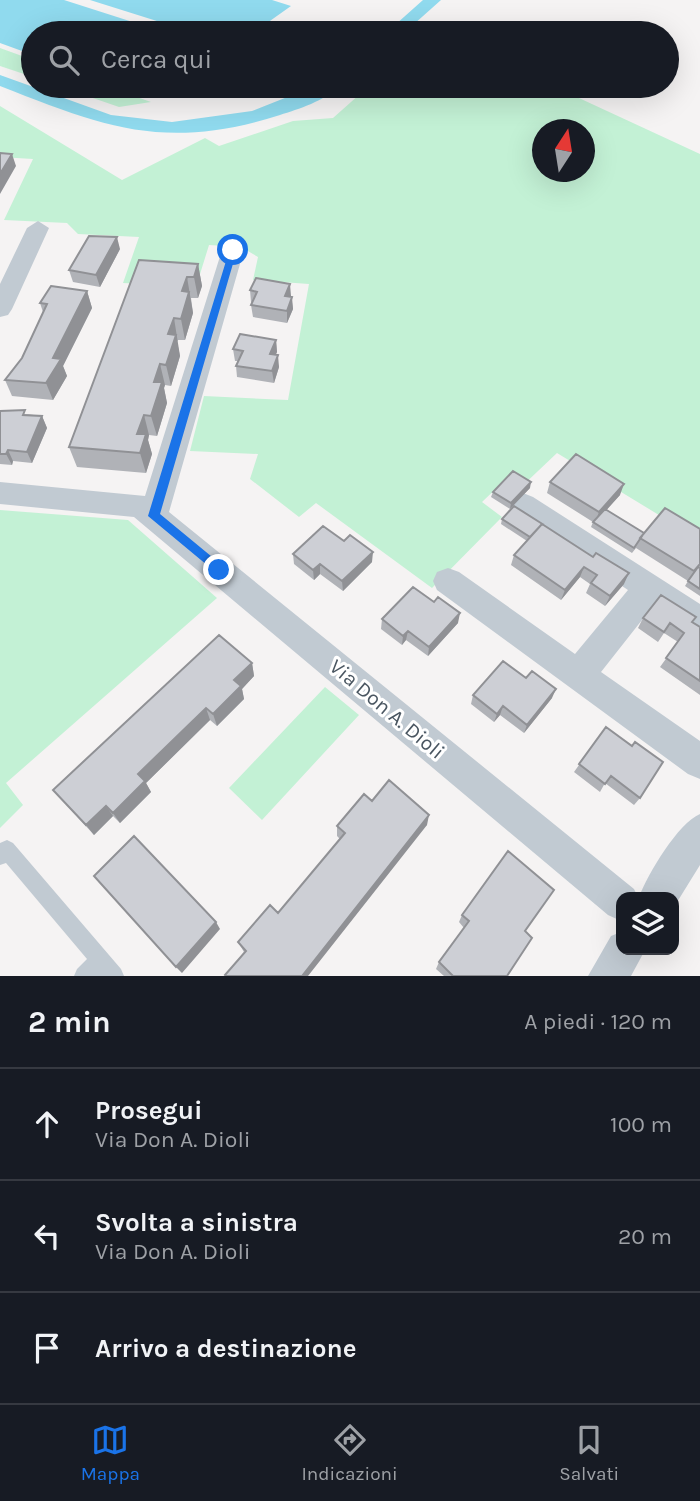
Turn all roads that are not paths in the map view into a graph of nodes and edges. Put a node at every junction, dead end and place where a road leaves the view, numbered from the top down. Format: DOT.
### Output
graph roads {
  1 [pos="38,228"];
  2 [pos="233,250"];
  3 [pos="0,309"];
  4 [pos="0,493"];
  5 [pos="523,505"];
  6 [pos="153,516"];
  7 [pos="448,581"];
  8 [pos="649,588"];
  9 [pos="700,621"];
  10 [pos="579,675"];
  11 [pos="700,762"];
  12 [pos="700,832"];
  13 [pos="0,856"];
  14 [pos="661,892"];
  15 [pos="616,898"];
  16 [pos="622,955"];
  17 [pos="100,960"];
  18 [pos="85,976"];
  19 [pos="114,976"];
  20 [pos="608,976"];
  1 -- 3 [label="street"];
  2 -- 6 [label="street"];
  4 -- 6 [label="street, Via Don A. Dioli"];
  5 -- 8 [label="street"];
  6 -- 15 [label="street, Via Don A. Dioli"];
  7 -- 10 [label="street"];
  8 -- 9 [label="street"];
  8 -- 10 [label="street"];
  10 -- 11 [label="street"];
  12 -- 14 [label="street"];
  13 -- 17 [label="lane"];
  16 -- 20 [label="street"];
  17 -- 18 [label="lane"];
  17 -- 19 [label="lane"];
}
